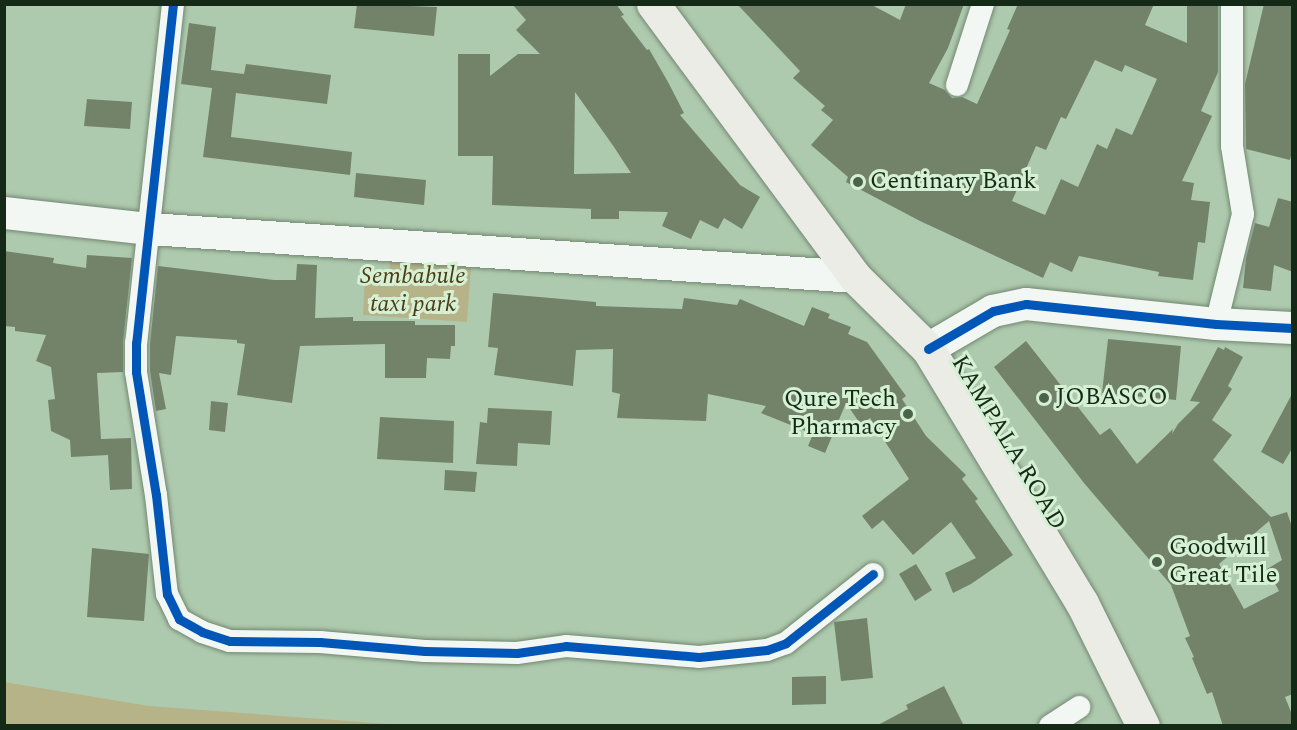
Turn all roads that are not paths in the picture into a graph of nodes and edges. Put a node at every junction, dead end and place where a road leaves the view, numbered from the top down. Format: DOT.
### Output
graph roads {
  1 [pos="173,4"];
  2 [pos="653,4"];
  3 [pos="984,4"];
  4 [pos="1232,4"];
  5 [pos="957,85"];
  6 [pos="4,213"];
  7 [pos="150,229"];
  8 [pos="855,277"];
  9 [pos="1216,324"];
  10 [pos="1293,328"];
  11 [pos="928,349"];
  12 [pos="873,574"];
  13 [pos="1079,707"];
  14 [pos="1050,726"];
  15 [pos="1143,726"];
  1 -- 7 [label="street"];
  2 -- 8 [label="main road, KAMPALA ROAD"];
  3 -- 5 [label="street"];
  4 -- 9 [label="street"];
  6 -- 7 [label="main road"];
  7 -- 8 [label="main road"];
  7 -- 12 [label="street"];
  8 -- 11 [label="main road, KAMPALA ROAD"];
  9 -- 10 [label="main road"];
  9 -- 11 [label="main road"];
  11 -- 15 [label="main road, KAMPALA ROAD"];
  13 -- 14 [label="street"];
}
